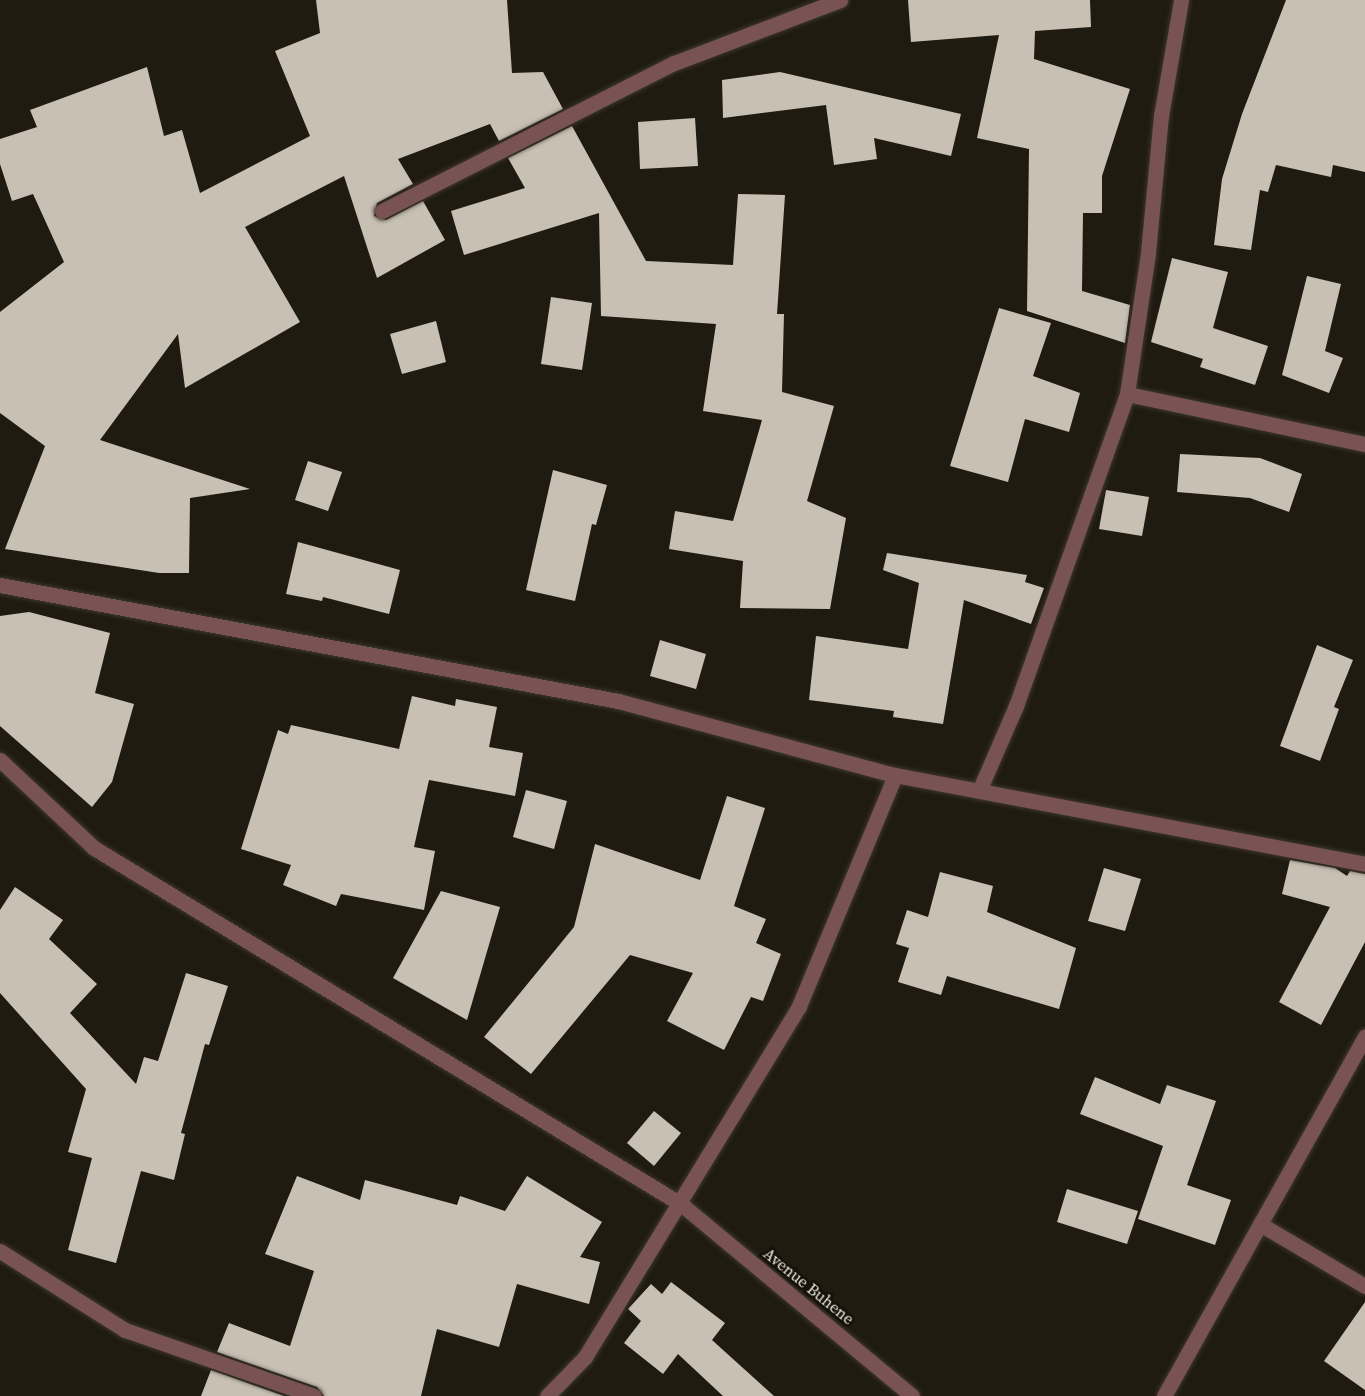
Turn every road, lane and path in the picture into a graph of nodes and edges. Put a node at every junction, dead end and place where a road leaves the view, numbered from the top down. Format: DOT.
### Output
graph roads {
  1 [pos="840,0"];
  2 [pos="1181,0"];
  3 [pos="382,212"];
  4 [pos="1127,394"];
  5 [pos="1365,444"];
  6 [pos="0,585"];
  7 [pos="0,760"];
  8 [pos="895,775"];
  9 [pos="979,791"];
  10 [pos="1365,864"];
  11 [pos="1365,1036"];
  12 [pos="681,1204"];
  13 [pos="1260,1224"];
  14 [pos="0,1251"];
  15 [pos="1365,1286"];
  16 [pos="314,1396"];
  17 [pos="547,1396"];
  18 [pos="912,1396"];
  19 [pos="1164,1396"];
  1 -- 3 [label="street"];
  2 -- 4 [label="street"];
  4 -- 5 [label="street"];
  4 -- 9 [label="street"];
  6 -- 8 [label="street"];
  7 -- 12 [label="street, Avenue Buhene"];
  8 -- 9 [label="street"];
  8 -- 12 [label="street"];
  9 -- 10 [label="street"];
  11 -- 13 [label="street"];
  12 -- 17 [label="street"];
  12 -- 18 [label="street, Avenue Buhene"];
  13 -- 15 [label="street"];
  13 -- 19 [label="street"];
  14 -- 16 [label="street"];
}
